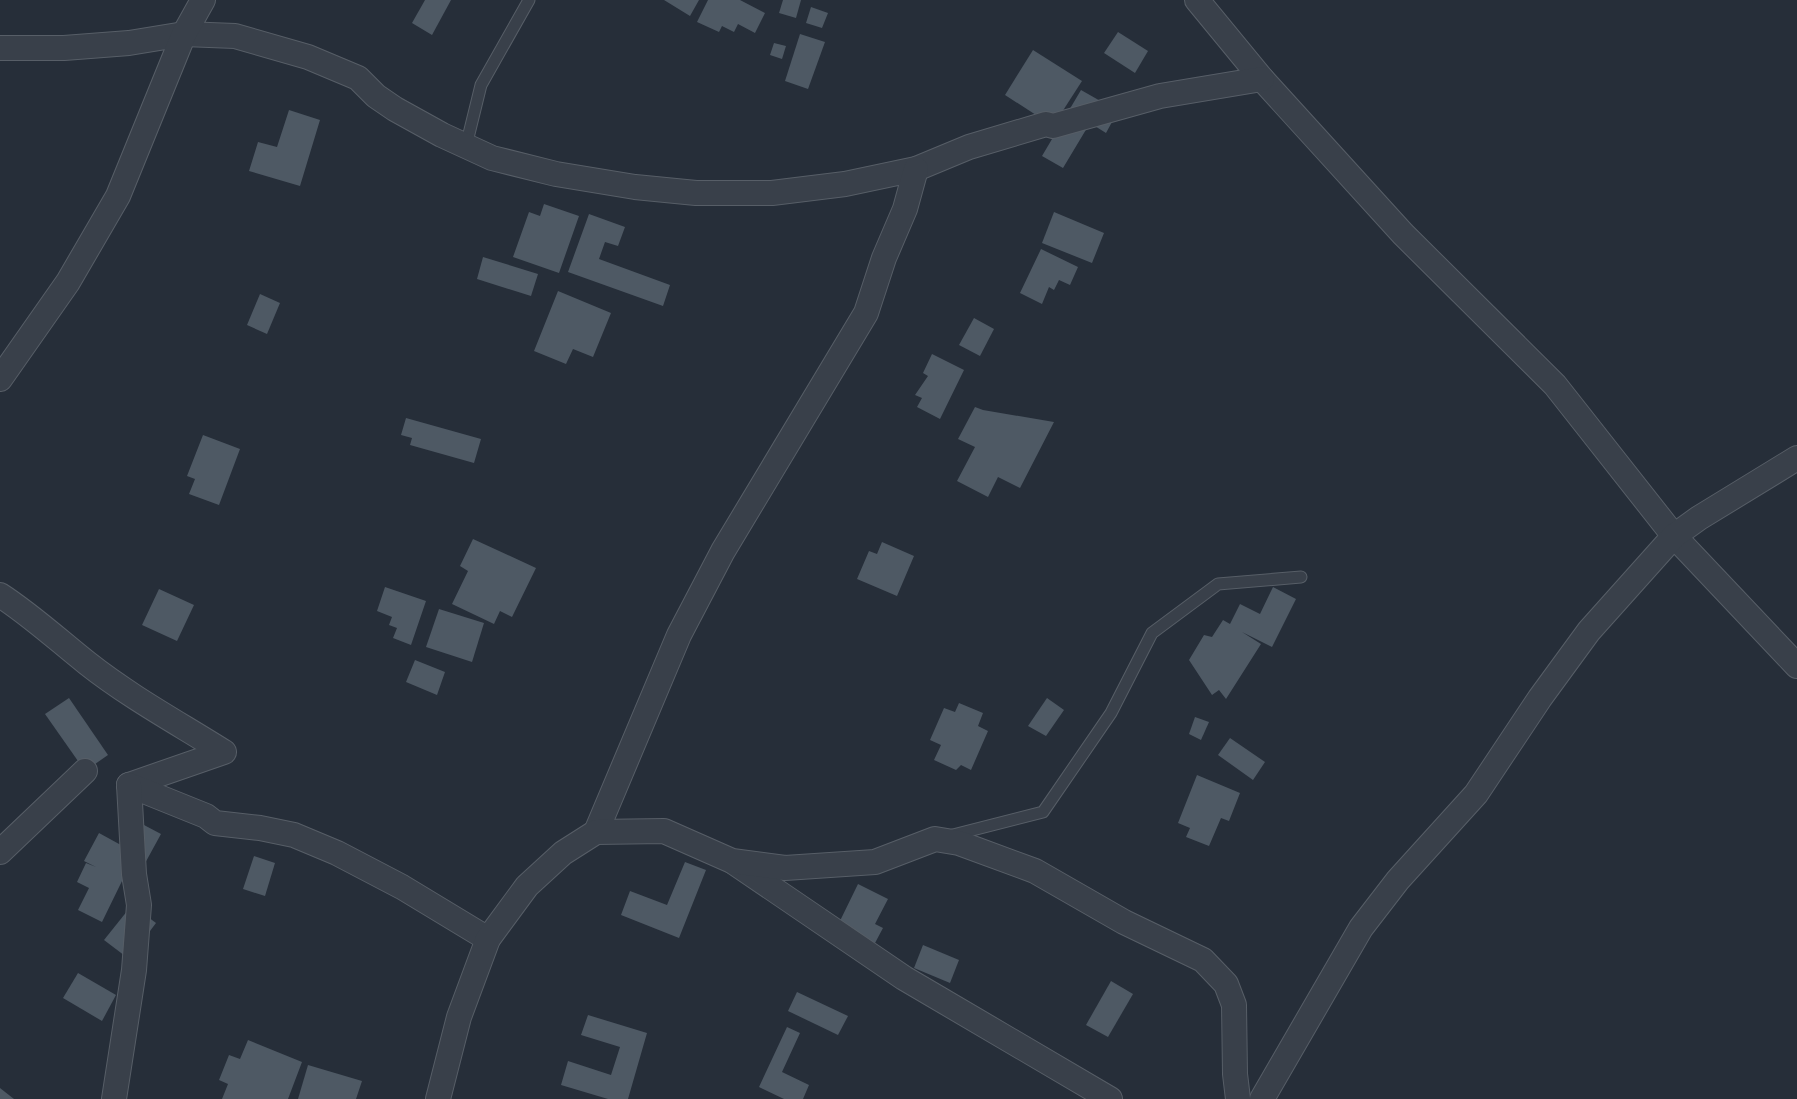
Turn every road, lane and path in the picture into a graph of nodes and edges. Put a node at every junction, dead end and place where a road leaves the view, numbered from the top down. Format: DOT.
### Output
graph roads {
  1 [pos="203,0"];
  2 [pos="529,0"];
  3 [pos="1197,0"];
  4 [pos="184,34"];
  5 [pos="0,48"];
  6 [pos="1262,79"];
  7 [pos="466,146"];
  8 [pos="916,169"];
  9 [pos="0,379"];
  10 [pos="1797,458"];
  11 [pos="1674,536"];
  12 [pos="1301,577"];
  13 [pos="0,595"];
  14 [pos="1797,666"];
  15 [pos="85,771"];
  16 [pos="129,785"];
  17 [pos="596,832"];
  18 [pos="935,839"];
  19 [pos="0,852"];
  20 [pos="732,862"];
  21 [pos="488,939"];
  22 [pos="114,1099"];
  23 [pos="438,1099"];
  24 [pos="1110,1099"];
  25 [pos="1238,1099"];
  26 [pos="1262,1099"];
  1 -- 4 [label="street"];
  2 -- 7 [label="lane"];
  3 -- 6 [label="street"];
  4 -- 5 [label="street"];
  4 -- 7 [label="street"];
  4 -- 9 [label="street"];
  6 -- 8 [label="street"];
  6 -- 11 [label="street"];
  7 -- 8 [label="street"];
  8 -- 17 [label="street"];
  10 -- 11 [label="street"];
  11 -- 14 [label="street"];
  11 -- 26 [label="street"];
  12 -- 18 [label="lane"];
  13 -- 16 [label="street"];
  15 -- 19 [label="street"];
  16 -- 21 [label="street"];
  16 -- 22 [label="street"];
  17 -- 20 [label="street"];
  17 -- 21 [label="street"];
  18 -- 20 [label="street"];
  18 -- 25 [label="street"];
  20 -- 24 [label="street"];
  21 -- 23 [label="street"];
}
